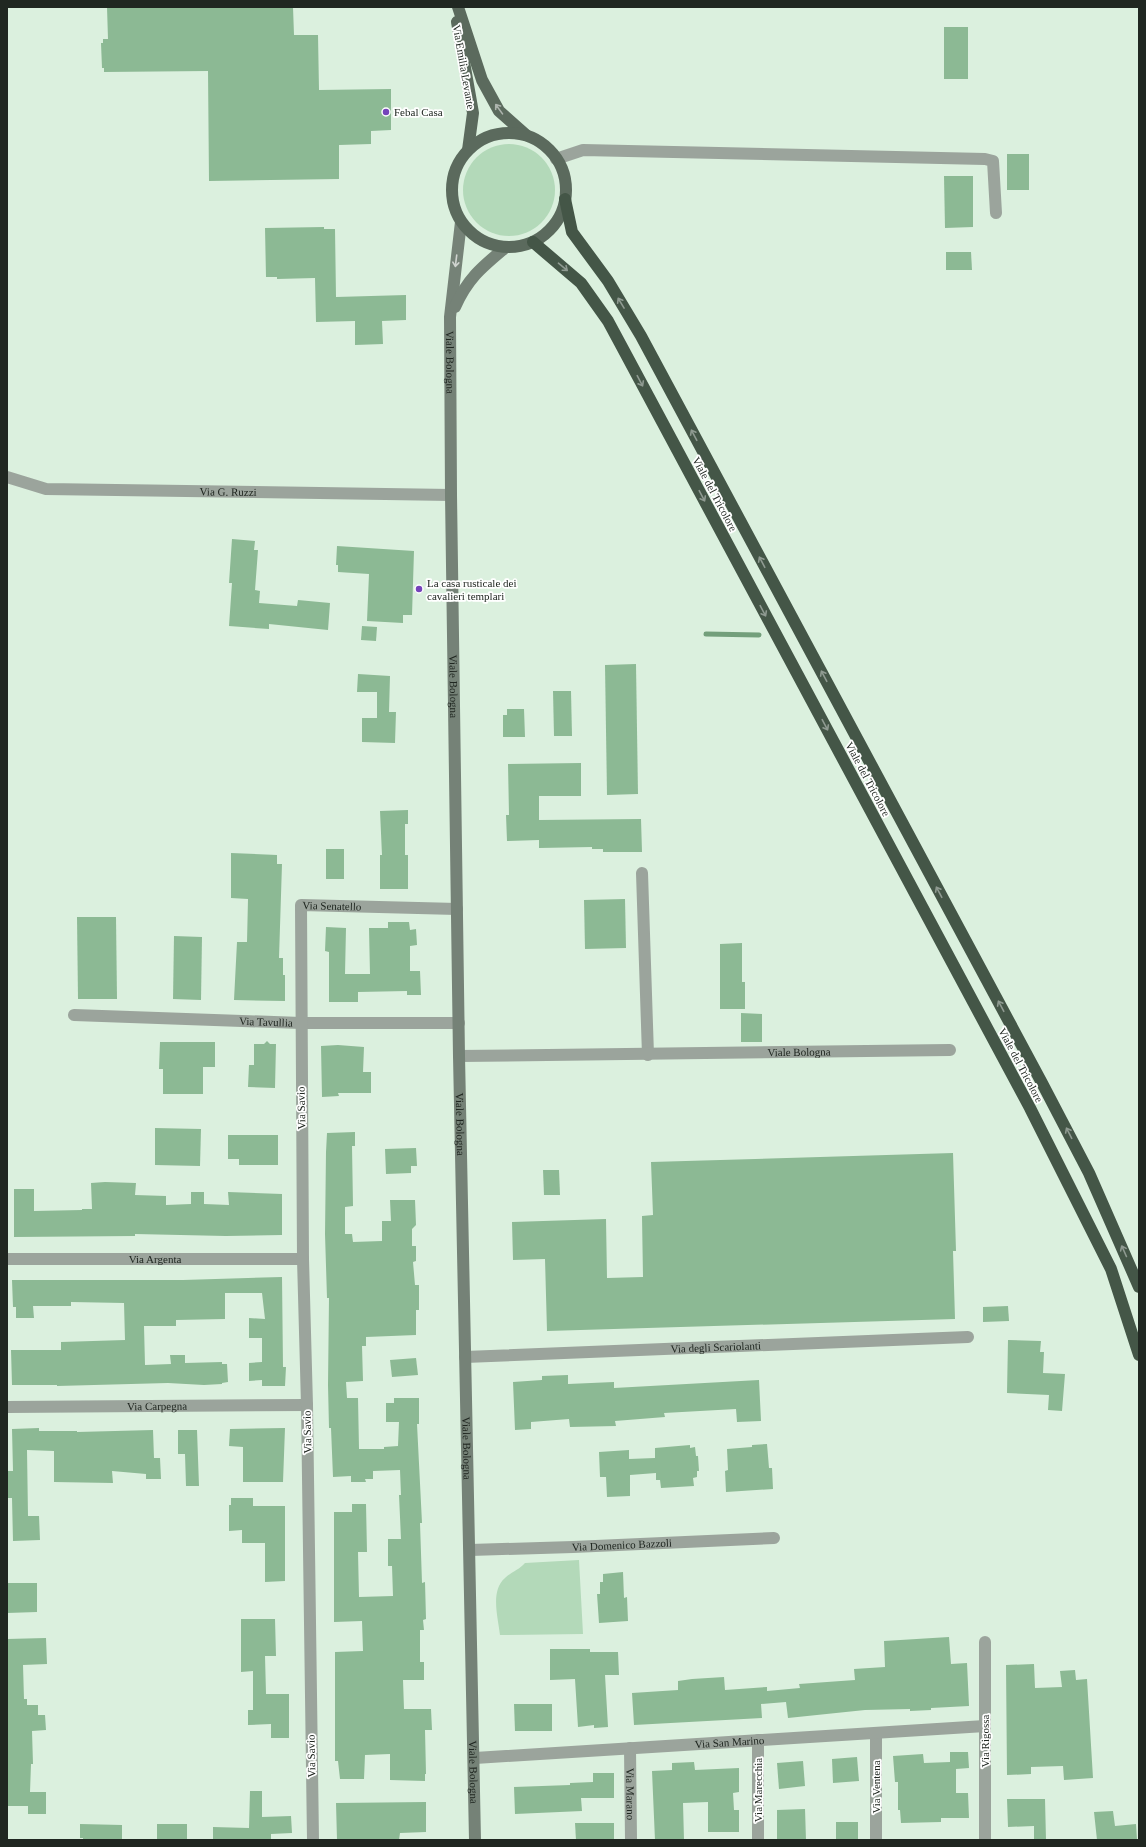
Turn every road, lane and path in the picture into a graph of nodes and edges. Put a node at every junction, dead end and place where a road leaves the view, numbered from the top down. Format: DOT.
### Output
graph roads {
  1 [pos="454,7"];
  2 [pos="458,7"];
  3 [pos="527,136"];
  4 [pos="468,150"];
  5 [pos="556,159"];
  6 [pos="565,199"];
  7 [pos="996,214"];
  8 [pos="461,222"];
  9 [pos="533,242"];
  10 [pos="506,247"];
  11 [pos="450,317"];
  12 [pos="7,477"];
  13 [pos="451,495"];
  14 [pos="642,873"];
  15 [pos="457,909"];
  16 [pos="74,1015"];
  17 [pos="301,1023"];
  18 [pos="458,1023"];
  19 [pos="950,1050"];
  20 [pos="648,1055"];
  21 [pos="459,1056"];
  22 [pos="7,1259"];
  23 [pos="303,1259"];
  24 [pos="1139,1287"];
  25 [pos="968,1337"];
  26 [pos="1139,1355"];
  27 [pos="465,1357"];
  28 [pos="307,1405"];
  29 [pos="7,1407"];
  30 [pos="774,1538"];
  31 [pos="470,1550"];
  32 [pos="985,1642"];
  33 [pos="985,1726"];
  34 [pos="876,1734"];
  35 [pos="758,1740"];
  36 [pos="630,1748"];
  37 [pos="475,1758"];
  38 [pos="313,1840"];
  39 [pos="475,1840"];
  40 [pos="631,1840"];
  41 [pos="758,1840"];
  42 [pos="876,1840"];
  43 [pos="985,1840"];
  1 -- 4 [label="main road, Via Emilia Levante"];
  3 -- 2 [label="main road, Via Emilia Levante, one-way"];
  3 -- 4 [label="main road"];
  3 -- 5 [label="main road"];
  4 -- 8 [label="main road"];
  5 -- 6 [label="main road"];
  5 -- 7 [label="street"];
  6 -- 9 [label="main road"];
  24 -- 6 [label="highway, Viale del Tricolore, one-way"];
  8 -- 10 [label="main road"];
  8 -- 11 [label="main road, Viale Bologna, one-way"];
  9 -- 10 [label="main road"];
  9 -- 26 [label="highway, Viale del Tricolore, one-way"];
  10 -- 11 [label="main road, Viale Bologna"];
  11 -- 13 [label="main road, Viale Bologna"];
  12 -- 13 [label="street, Via G. Ruzzi"];
  13 -- 15 [label="main road, Viale Bologna"];
  14 -- 20 [label="street"];
  15 -- 17 [label="street, Via Senatello"];
  15 -- 18 [label="main road, Viale Bologna"];
  16 -- 17 [label="street, Via Tavullia"];
  17 -- 18 [label="street, Via Tavullia"];
  17 -- 23 [label="street, Via Savio"];
  18 -- 21 [label="main road, Viale Bologna"];
  19 -- 20 [label="street, Viale Bologna"];
  20 -- 21 [label="street, Viale Bologna"];
  21 -- 27 [label="main road, Viale Bologna"];
  22 -- 23 [label="street, Via Argenta"];
  23 -- 28 [label="street, Via Savio"];
  25 -- 27 [label="street, Via degli Scariolanti"];
  27 -- 31 [label="main road, Viale Bologna"];
  28 -- 29 [label="street, Via Carpegna"];
  28 -- 38 [label="street, Via Savio"];
  30 -- 31 [label="street, Via Domenico Bazzoli"];
  31 -- 37 [label="main road, Viale Bologna"];
  32 -- 33 [label="street, Via Rigossa"];
  33 -- 34 [label="street, Via San Marino"];
  33 -- 43 [label="street, Via Rigossa"];
  34 -- 35 [label="street, Via San Marino"];
  34 -- 42 [label="street, Via Ventena"];
  35 -- 36 [label="street, Via San Marino"];
  35 -- 41 [label="street, Via Marecchia"];
  36 -- 37 [label="street, Via San Marino"];
  36 -- 40 [label="street, Via Marano"];
  37 -- 39 [label="main road, Viale Bologna"];
}
